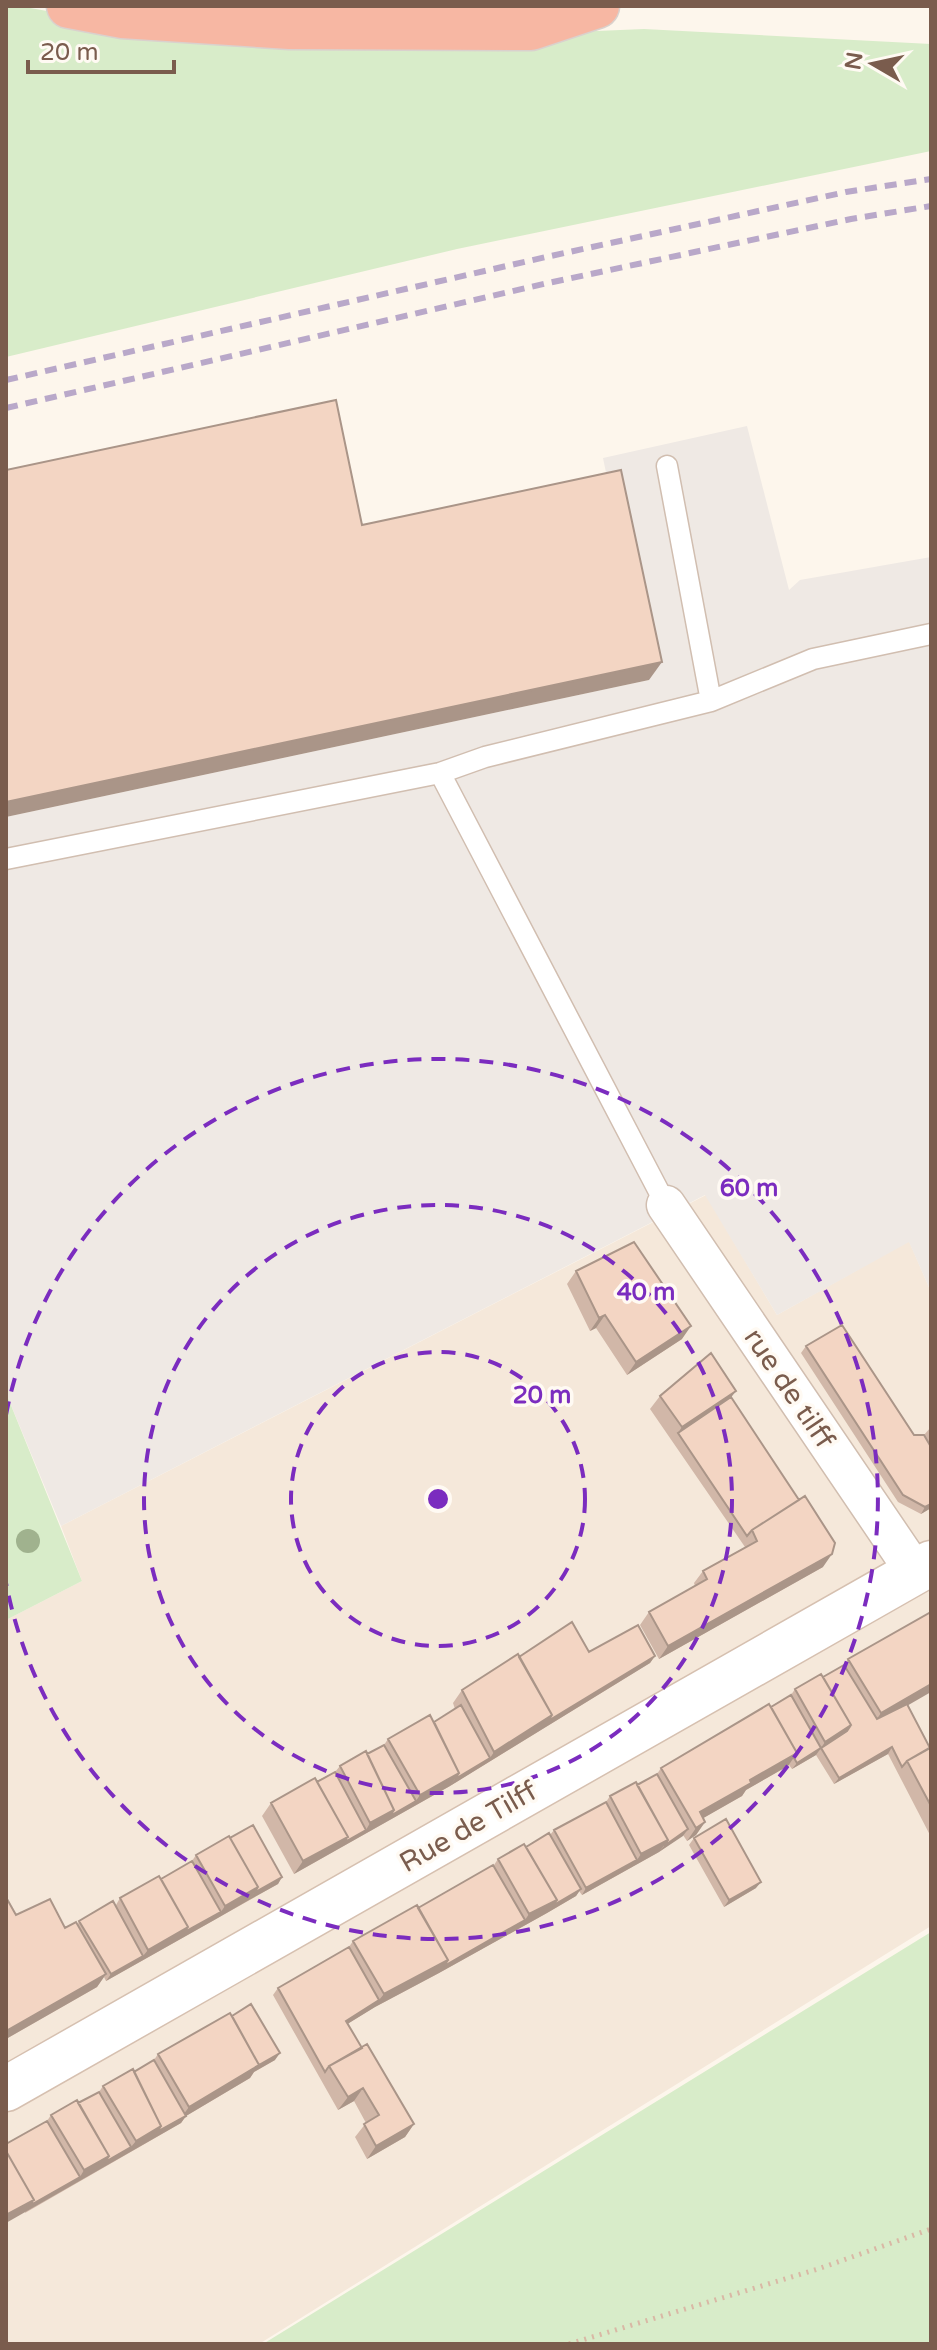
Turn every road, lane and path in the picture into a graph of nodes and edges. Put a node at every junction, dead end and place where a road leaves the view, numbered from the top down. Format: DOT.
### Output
graph roads {
  1 [pos="69,6"];
  2 [pos="597,6"];
  3 [pos="667,466"];
  4 [pos="931,634"];
  5 [pos="711,701"];
  6 [pos="440,773"];
  7 [pos="6,859"];
  8 [pos="666,1205"];
  9 [pos="923,1567"];
  10 [pos="6,2089"];
  11 [pos="931,2229"];
  12 [pos="569,2344"];
  1 -- 2 [label="highway"];
  3 -- 5 [label="lane"];
  4 -- 5 [label="lane"];
  5 -- 6 [label="lane"];
  6 -- 7 [label="lane"];
  6 -- 8 [label="lane"];
  8 -- 9 [label="street, rue de tilff"];
  9 -- 10 [label="main road, Rue de Tilff"];
  11 -- 12 [label="path"];
}
